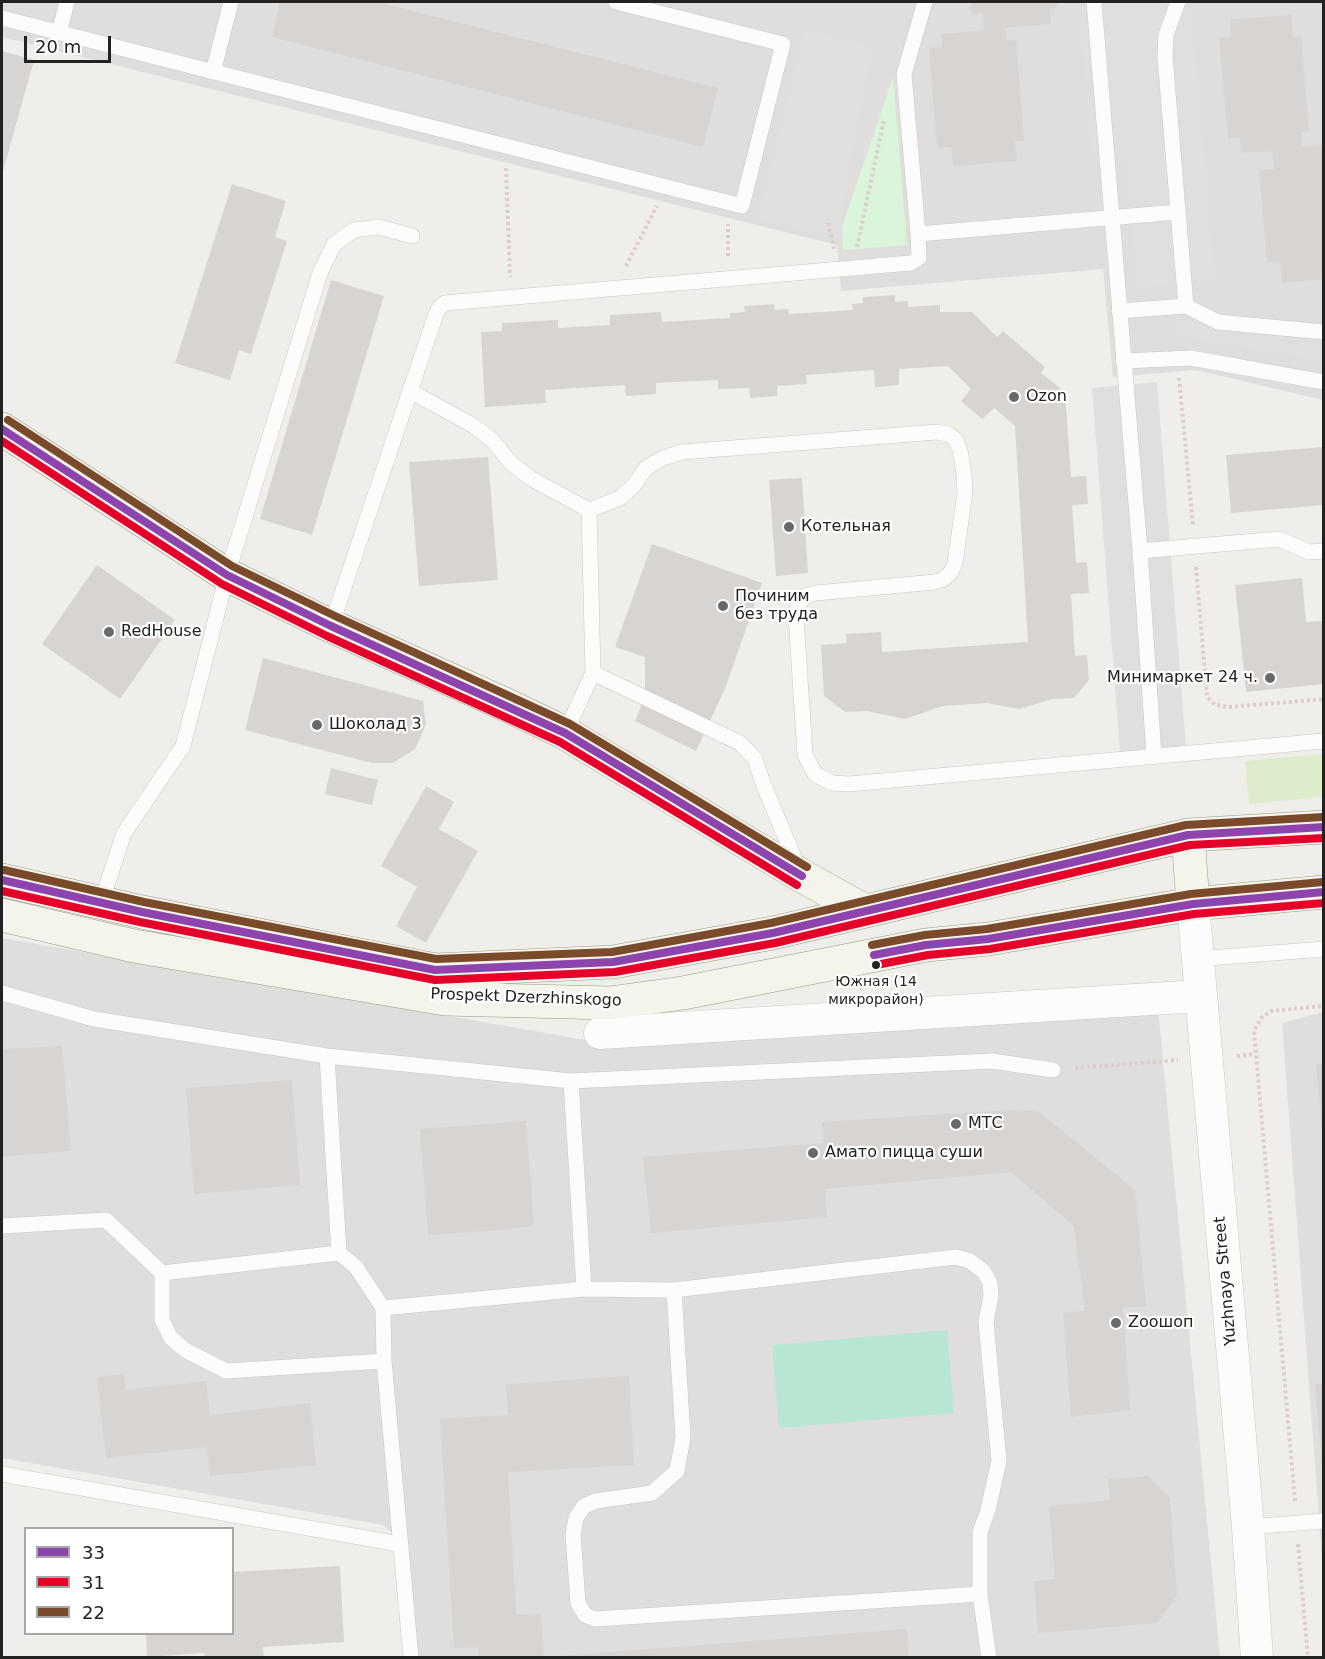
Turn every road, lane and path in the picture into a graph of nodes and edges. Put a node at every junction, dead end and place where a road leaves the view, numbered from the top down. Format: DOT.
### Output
graph roads {
  1 [pos="68,2"];
  2 [pos="231,2"];
  3 [pos="616,2"];
  4 [pos="925,2"];
  5 [pos="1094,2"];
  6 [pos="1178,2"];
  7 [pos="2,18"];
  8 [pos="59,33"];
  9 [pos="213,72"];
  10 [pos="884,117"];
  11 [pos="505,146"];
  12 [pos="668,187"];
  13 [pos="728,203"];
  14 [pos="1178,212"];
  15 [pos="1111,217"];
  16 [pos="918,234"];
  17 [pos="412,236"];
  18 [pos="853,268"];
  19 [pos="728,278"];
  20 [pos="614,288"];
  21 [pos="511,297"];
  22 [pos="1186,306"];
  23 [pos="1119,311"];
  24 [pos="1323,332"];
  25 [pos="1123,361"];
  26 [pos="1323,382"];
  27 [pos="410,391"];
  28 [pos="2,429"];
  29 [pos="589,510"];
  30 [pos="1140,551"];
  31 [pos="1323,551"];
  32 [pos="227,575"];
  33 [pos="331,626"];
  34 [pos="593,673"];
  35 [pos="1323,699"];
  36 [pos="1229,707"];
  37 [pos="564,733"];
  38 [pos="1323,741"];
  39 [pos="1154,755"];
  40 [pos="1323,827"];
  41 [pos="1188,835"];
  42 [pos="802,876"];
  43 [pos="2,880"];
  44 [pos="1323,892"];
  45 [pos="101,903"];
  46 [pos="1193,904"];
  47 [pos="866,911"];
  48 [pos="2,915"];
  49 [pos="814,923"];
  50 [pos="1323,949"];
  51 [pos="1197,958"];
  52 [pos="2,993"];
  53 [pos="1200,996"];
  54 [pos="1323,1006"];
  55 [pos="600,1033"];
  56 [pos="1255,1054"];
  57 [pos="327,1056"];
  58 [pos="1206,1058"];
  59 [pos="1053,1070"];
  60 [pos="571,1081"];
  61 [pos="2,1226"];
  62 [pos="339,1253"];
  63 [pos="162,1273"];
  64 [pos="584,1289"];
  65 [pos="674,1290"];
  66 [pos="383,1308"];
  67 [pos="384,1361"];
  68 [pos="2,1474"];
  69 [pos="1323,1521"];
  70 [pos="1297,1523"];
  71 [pos="1248,1527"];
  72 [pos="399,1544"];
  73 [pos="980,1594"];
  74 [pos="411,1658"];
  75 [pos="989,1658"];
  76 [pos="1257,1658"];
  77 [pos="1308,1658"];
  1 -- 8 [label="lane"];
  2 -- 9 [label="lane"];
  3 -- 13 [label="lane"];
  4 -- 16 [label="lane"];
  5 -- 15 [label="lane"];
  6 -- 14 [label="lane"];
  7 -- 8 [label="lane"];
  8 -- 9 [label="lane"];
  9 -- 11 [label="lane"];
  10 -- 18 [label="path"];
  11 -- 12 [label="lane"];
  11 -- 21 [label="path"];
  12 -- 13 [label="lane"];
  12 -- 20 [label="path"];
  13 -- 19 [label="path"];
  14 -- 15 [label="lane"];
  14 -- 22 [label="lane"];
  15 -- 16 [label="lane"];
  15 -- 23 [label="lane"];
  16 -- 18 [label="lane"];
  17 -- 32 [label="lane"];
  18 -- 19 [label="lane"];
  19 -- 20 [label="lane"];
  20 -- 21 [label="lane"];
  21 -- 27 [label="lane"];
  22 -- 23 [label="lane"];
  22 -- 24 [label="lane"];
  23 -- 25 [label="lane"];
  25 -- 26 [label="lane"];
  25 -- 30 [label="lane"];
  27 -- 29 [label="lane"];
  27 -- 33 [label="lane"];
  28 -- 32 [label="street"];
  29 -- 34 [label="lane"];
  29 -- 39 [label="lane"];
  30 -- 31 [label="lane"];
  30 -- 39 [label="lane"];
  32 -- 33 [label="street"];
  32 -- 45 [label="lane"];
  33 -- 37 [label="street"];
  34 -- 37 [label="lane"];
  34 -- 42 [label="lane"];
  35 -- 36 [label="path"];
  37 -- 42 [label="street"];
  38 -- 39 [label="lane"];
  40 -- 41 [label="street, Prospekt Dzerzhinskogo"];
  41 -- 46 [label="street"];
  41 -- 47 [label="street, Prospekt Dzerzhinskogo"];
  42 -- 47 [label="street"];
  42 -- 49 [label="street"];
  43 -- 45 [label="street, Prospekt Dzerzhinskogo"];
  44 -- 46 [label="street, Prospekt Dzerzhinskogo"];
  45 -- 49 [label="street, Prospekt Dzerzhinskogo"];
  46 -- 48 [label="street, Prospekt Dzerzhinskogo"];
  46 -- 51 [label="street, Yuzhnaya Street"];
  47 -- 49 [label="street, Prospekt Dzerzhinskogo"];
  50 -- 51 [label="lane"];
  51 -- 53 [label="street, Yuzhnaya Street"];
  52 -- 57 [label="lane"];
  53 -- 55 [label="street"];
  53 -- 58 [label="street, Yuzhnaya Street"];
  54 -- 56 [label="path"];
  56 -- 58 [label="path"];
  56 -- 70 [label="path"];
  57 -- 60 [label="lane"];
  57 -- 62 [label="lane"];
  58 -- 59 [label="path"];
  58 -- 71 [label="street, Yuzhnaya Street"];
  59 -- 60 [label="lane"];
  60 -- 64 [label="lane"];
  61 -- 63 [label="lane"];
  62 -- 63 [label="lane"];
  62 -- 66 [label="lane"];
  63 -- 67 [label="lane"];
  64 -- 65 [label="lane"];
  64 -- 66 [label="lane"];
  65 -- 73 [label="lane"];
  65 -- 73 [label="lane"];
  66 -- 67 [label="lane"];
  67 -- 72 [label="lane"];
  68 -- 72 [label="lane"];
  69 -- 70 [label="lane"];
  70 -- 71 [label="lane"];
  70 -- 77 [label="path"];
  71 -- 76 [label="street, Yuzhnaya Street"];
  72 -- 74 [label="lane"];
  73 -- 75 [label="lane"];
}
